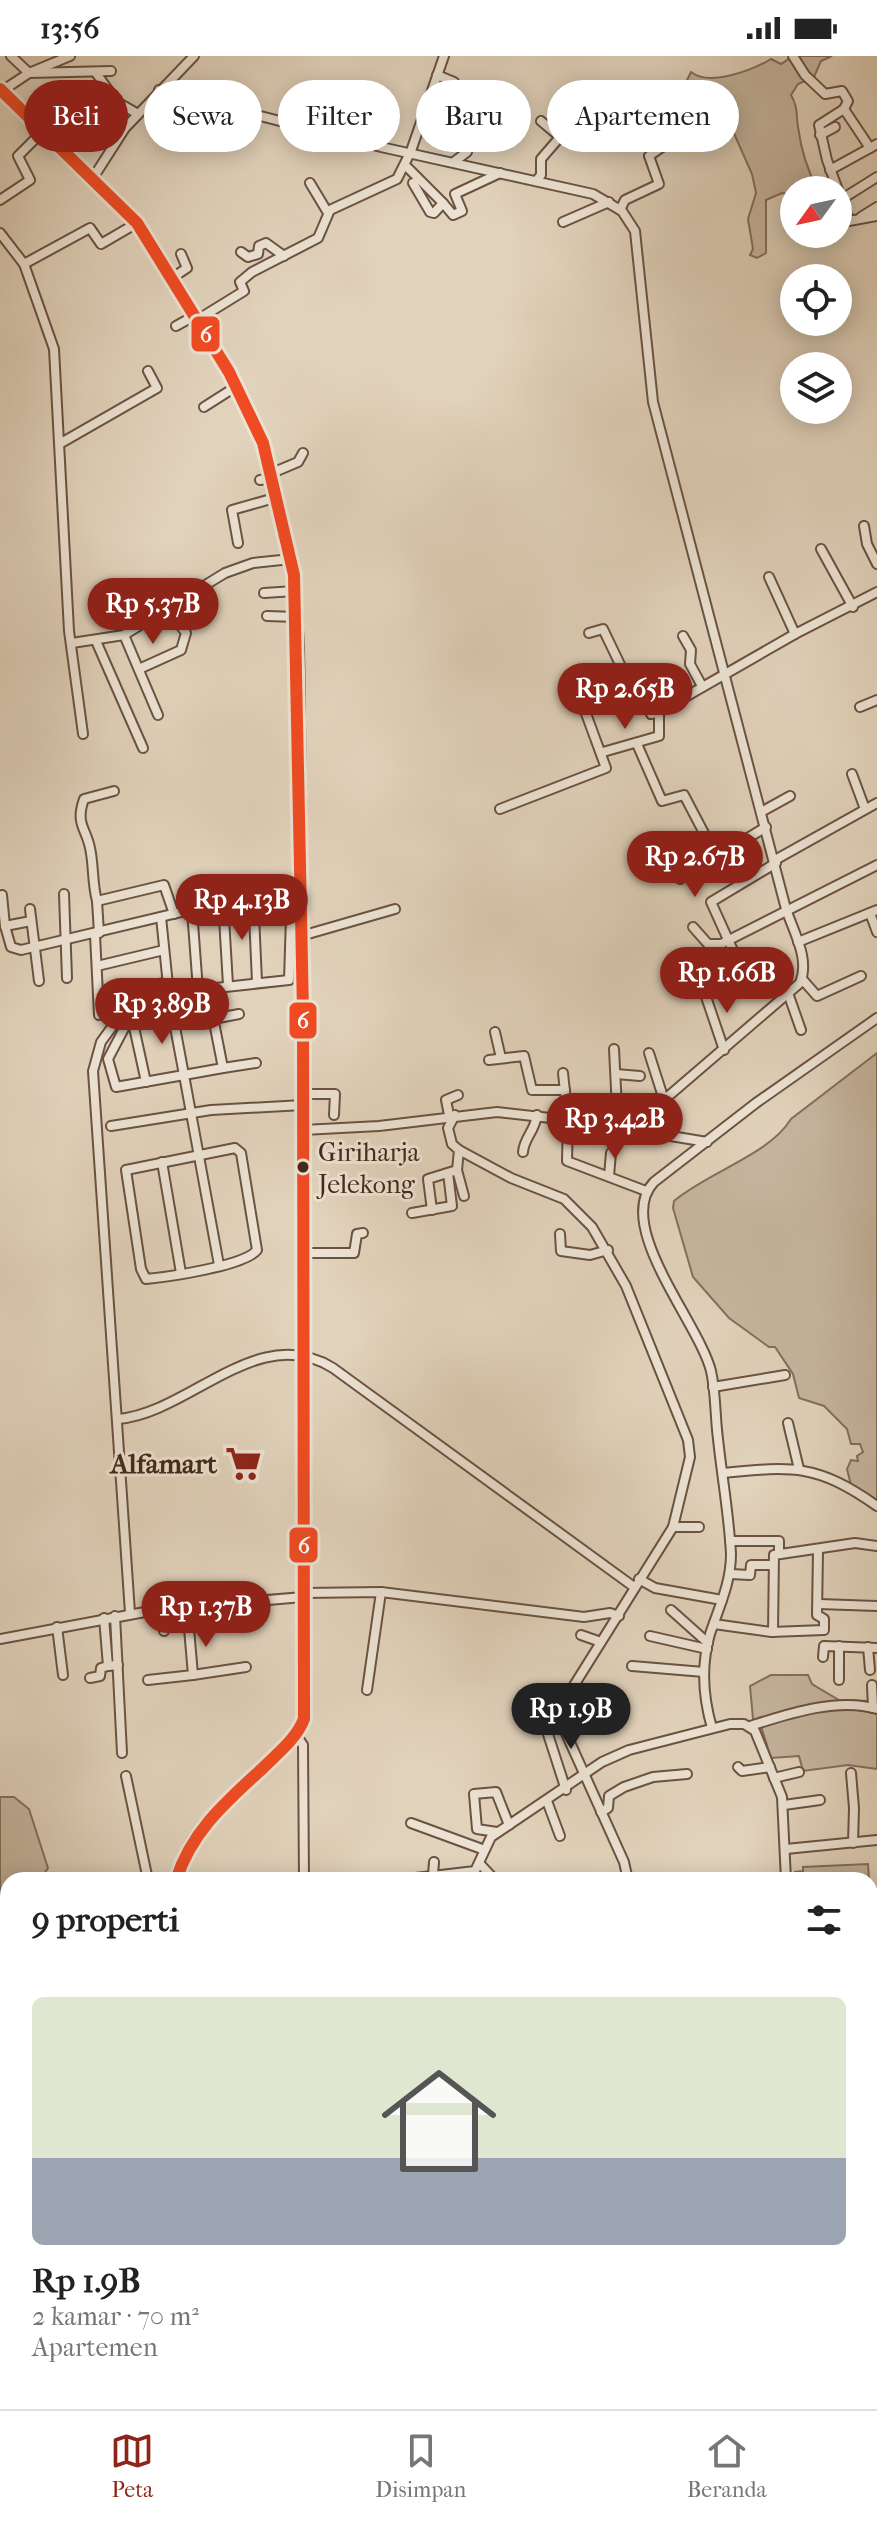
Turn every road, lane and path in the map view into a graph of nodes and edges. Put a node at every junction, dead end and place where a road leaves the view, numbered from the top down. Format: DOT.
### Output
graph roads {
  1 [pos="11,56"];
  2 [pos="70,56"];
  3 [pos="194,56"];
  4 [pos="444,56"];
  5 [pos="793,56"];
  6 [pos="111,71"];
  7 [pos="29,73"];
  8 [pos="96,73"];
  9 [pos="437,75"];
  10 [pos="169,80"];
  11 [pos="449,80"];
  12 [pos="1,90"];
  13 [pos="144,107"];
  14 [pos="844,109"];
  15 [pos="24,111"];
  16 [pos="138,114"];
  17 [pos="262,115"];
  18 [pos="541,121"];
  19 [pos="835,127"];
  20 [pos="820,135"];
  21 [pos="873,146"];
  22 [pos="24,150"];
  23 [pos="411,151"];
  24 [pos="66,152"];
  25 [pos="467,152"];
  26 [pos="655,152"];
  27 [pos="455,161"];
  28 [pos="405,165"];
  29 [pos="830,170"];
  30 [pos="500,173"];
  31 [pos="832,176"];
  32 [pos="877,177"];
  33 [pos="93,178"];
  34 [pos="397,179"];
  35 [pos="415,179"];
  36 [pos="536,181"];
  37 [pos="310,183"];
  38 [pos="852,193"];
  39 [pos="0,200"];
  40 [pos="609,202"];
  41 [pos="443,203"];
  42 [pos="877,207"];
  43 [pos="620,210"];
  44 [pos="328,213"];
  45 [pos="877,216"];
  46 [pos="860,218"];
  47 [pos="852,219"];
  48 [pos="563,222"];
  49 [pos="137,223"];
  50 [pos="0,233"];
  51 [pos="3,246"];
  52 [pos="241,252"];
  53 [pos="181,254"];
  54 [pos="284,256"];
  55 [pos="24,264"];
  56 [pos="172,278"];
  57 [pos="196,318"];
  58 [pos="176,326"];
  59 [pos="148,371"];
  60 [pos="237,386"];
  61 [pos="204,407"];
  62 [pos="61,443"];
  63 [pos="303,453"];
  64 [pos="272,475"];
  65 [pos="260,480"];
  66 [pos="278,497"];
  67 [pos="864,526"];
  68 [pos="866,539"];
  69 [pos="238,543"];
  70 [pos="856,545"];
  71 [pos="821,549"];
  72 [pos="291,559"];
  73 [pos="877,564"];
  74 [pos="769,577"];
  75 [pos="295,591"];
  76 [pos="877,592"];
  77 [pos="264,593"];
  78 [pos="853,607"];
  79 [pos="169,610"];
  80 [pos="267,616"];
  81 [pos="296,617"];
  82 [pos="589,633"];
  83 [pos="795,634"];
  84 [pos="124,635"];
  85 [pos="683,636"];
  86 [pos="96,641"];
  87 [pos="72,643"];
  88 [pos="139,669"];
  89 [pos="726,674"];
  90 [pos="574,681"];
  91 [pos="702,686"];
  92 [pos="877,700"];
  93 [pos="860,707"];
  94 [pos="659,712"];
  95 [pos="158,715"];
  96 [pos="83,734"];
  97 [pos="637,744"];
  98 [pos="143,748"];
  99 [pos="603,752"];
  100 [pos="852,774"];
  101 [pos="114,791"];
  102 [pos="790,796"];
  103 [pos="877,803"];
  104 [pos="500,809"];
  105 [pos="865,809"];
  106 [pos="761,812"];
  107 [pos="766,827"];
  108 [pos="706,837"];
  109 [pos="775,862"];
  110 [pos="877,865"];
  111 [pos="680,879"];
  112 [pos="296,885"];
  113 [pos="253,893"];
  114 [pos="64,894"];
  115 [pos="2,895"];
  116 [pos="296,897"];
  117 [pos="97,901"];
  118 [pos="223,901"];
  119 [pos="791,907"];
  120 [pos="30,909"];
  121 [pos="395,909"];
  122 [pos="192,910"];
  123 [pos="873,911"];
  124 [pos="174,914"];
  125 [pos="161,917"];
  126 [pos="31,921"];
  127 [pos="5,926"];
  128 [pos="693,927"];
  129 [pos="877,932"];
  130 [pos="97,934"];
  131 [pos="301,936"];
  132 [pos="725,937"];
  133 [pos="64,940"];
  134 [pos="798,942"];
  135 [pos="35,945"];
  136 [pos="164,950"];
  137 [pos="706,960"];
  138 [pos="97,966"];
  139 [pos="688,971"];
  140 [pos="861,976"];
  141 [pos="67,978"];
  142 [pos="802,979"];
  143 [pos="39,981"];
  144 [pos="167,982"];
  145 [pos="257,982"];
  146 [pos="228,985"];
  147 [pos="198,990"];
  148 [pos="788,993"];
  149 [pos="169,995"];
  150 [pos="99,998"];
  151 [pos="210,1002"];
  152 [pos="239,1014"];
  153 [pos="99,1015"];
  154 [pos="132,1018"];
  155 [pos="877,1018"];
  156 [pos="213,1019"];
  157 [pos="801,1030"];
  158 [pos="495,1032"];
  159 [pos="614,1049"];
  160 [pos="724,1050"];
  161 [pos="649,1053"];
  162 [pos="501,1058"];
  163 [pos="489,1060"];
  164 [pos="256,1063"];
  165 [pos="223,1068"];
  166 [pos="563,1073"];
  167 [pos="616,1074"];
  168 [pos="184,1075"];
  169 [pos="640,1076"];
  170 [pos="146,1082"];
  171 [pos="565,1090"];
  172 [pos="458,1095"];
  173 [pos="303,1100"];
  174 [pos="664,1100"];
  175 [pos="193,1114"];
  176 [pos="334,1115"];
  177 [pos="452,1115"];
  178 [pos="537,1115"];
  179 [pos="568,1120"];
  180 [pos="111,1126"];
  181 [pos="618,1129"];
  182 [pos="303,1130"];
  183 [pos="629,1130"];
  184 [pos="707,1142"];
  185 [pos="459,1150"];
  186 [pos="523,1152"];
  187 [pos="611,1153"];
  188 [pos="198,1154"];
  189 [pos="162,1162"];
  190 [pos="452,1171"];
  191 [pos="609,1176"];
  192 [pos="646,1191"];
  193 [pos="464,1196"];
  194 [pos="432,1210"];
  195 [pos="412,1213"];
  196 [pos="363,1233"];
  197 [pos="560,1234"];
  198 [pos="608,1250"];
  199 [pos="304,1253"];
  200 [pos="219,1265"];
  201 [pos="181,1273"];
  202 [pos="304,1357"];
  203 [pos="785,1375"];
  204 [pos="713,1387"];
  205 [pos="118,1419"];
  206 [pos="788,1423"];
  207 [pos="799,1469"];
  208 [pos="723,1473"];
  209 [pos="877,1506"];
  210 [pos="673,1527"];
  211 [pos="699,1527"];
  212 [pos="730,1541"];
  213 [pos="877,1546"];
  214 [pos="818,1551"];
  215 [pos="779,1554"];
  216 [pos="773,1565"];
  217 [pos="730,1574"];
  218 [pos="637,1583"];
  219 [pos="379,1591"];
  220 [pos="303,1593"];
  221 [pos="722,1600"];
  222 [pos="819,1604"];
  223 [pos="187,1605"];
  224 [pos="877,1606"];
  225 [pos="161,1609"];
  226 [pos="671,1610"];
  227 [pos="130,1613"];
  228 [pos="115,1616"];
  229 [pos="619,1616"];
  230 [pos="104,1618"];
  231 [pos="714,1624"];
  232 [pos="57,1627"];
  233 [pos="164,1631"];
  234 [pos="773,1632"];
  235 [pos="581,1635"];
  236 [pos="650,1636"];
  237 [pos="0,1639"];
  238 [pos="601,1642"];
  239 [pos="708,1643"];
  240 [pos="839,1646"];
  241 [pos="872,1648"];
  242 [pos="823,1657"];
  243 [pos="113,1666"];
  244 [pos="632,1666"];
  245 [pos="246,1667"];
  246 [pos="870,1670"];
  247 [pos="704,1672"];
  248 [pos="63,1675"];
  249 [pos="193,1675"];
  250 [pos="90,1678"];
  251 [pos="148,1680"];
  252 [pos="839,1680"];
  253 [pos="872,1685"];
  254 [pos="367,1690"];
  255 [pos="875,1708"];
  256 [pos="545,1725"];
  257 [pos="750,1726"];
  258 [pos="712,1728"];
  259 [pos="300,1741"];
  260 [pos="122,1753"];
  261 [pos="738,1767"];
  262 [pos="770,1767"];
  263 [pos="588,1772"];
  264 [pos="799,1772"];
  265 [pos="851,1773"];
  266 [pos="687,1774"];
  267 [pos="126,1776"];
  268 [pos="774,1778"];
  269 [pos="566,1790"];
  270 [pos="820,1800"];
  271 [pos="547,1801"];
  272 [pos="784,1805"];
  273 [pos="601,1812"];
  274 [pos="411,1823"];
  275 [pos="509,1825"];
  276 [pos="498,1832"];
  277 [pos="560,1836"];
  278 [pos="877,1840"];
  279 [pos="853,1843"];
  280 [pos="482,1849"];
  281 [pos="786,1849"];
  282 [pos="434,1862"];
  283 [pos="480,1864"];
  284 [pos="146,1872"];
  285 [pos="179,1872"];
  286 [pos="304,1872"];
  287 [pos="433,1872"];
  288 [pos="464,1872"];
  289 [pos="488,1872"];
  290 [pos="626,1872"];
  291 [pos="786,1872"];
  1 -- 7 [label="street"];
  2 -- 7 [label="street"];
  3 -- 10 [label="street"];
  4 -- 9 [label="street"];
  5 -- 14 [label="street"];
  6 -- 8 [label="street"];
  7 -- 8 [label="street"];
  7 -- 12 [label="street"];
  8 -- 16 [label="street"];
  9 -- 11 [label="street"];
  9 -- 23 [label="street"];
  12 -- 15 [label="main road"];
  13 -- 16 [label="street"];
  14 -- 20 [label="street"];
  14 -- 21 [label="street"];
  16 -- 33 [label="street"];
  17 -- 23 [label="street"];
  18 -- 36 [label="street"];
  19 -- 20 [label="street"];
  20 -- 29 [label="street"];
  21 -- 29 [label="street"];
  22 -- 39 [label="street"];
  23 -- 27 [label="street"];
  23 -- 28 [label="street"];
  24 -- 33 [label="main road"];
  25 -- 27 [label="street"];
  26 -- 43 [label="street"];
  27 -- 30 [label="street"];
  28 -- 34 [label="street"];
  28 -- 35 [label="street"];
  29 -- 31 [label="street"];
  30 -- 36 [label="street"];
  30 -- 41 [label="street"];
  32 -- 38 [label="street"];
  33 -- 49 [label="main road"];
  34 -- 35 [label="street"];
  34 -- 44 [label="street"];
  35 -- 41 [label="street"];
  35 -- 41 [label="street"];
  36 -- 40 [label="street"];
  37 -- 44 [label="street"];
  40 -- 43 [label="street"];
  40 -- 48 [label="street"];
  42 -- 46 [label="street"];
  43 -- 89 [label="street"];
  44 -- 54 [label="street"];
  45 -- 46 [label="street"];
  46 -- 47 [label="street"];
  49 -- 55 [label="street"];
  49 -- 56 [label="main road"];
  50 -- 51 [label="street"];
  51 -- 55 [label="street"];
  52 -- 54 [label="street"];
  53 -- 56 [label="street"];
  54 -- 57 [label="street"];
  55 -- 62 [label="street"];
  56 -- 57 [label="main road"];
  57 -- 58 [label="street"];
  57 -- 60 [label="main road"];
  59 -- 62 [label="street"];
  60 -- 61 [label="street"];
  60 -- 64 [label="main road"];
  62 -- 87 [label="street"];
  63 -- 64 [label="street"];
  64 -- 65 [label="street"];
  64 -- 66 [label="main road"];
  66 -- 69 [label="street"];
  66 -- 72 [label="main road"];
  67 -- 68 [label="street"];
  68 -- 70 [label="street"];
  68 -- 73 [label="street"];
  71 -- 78 [label="street"];
  72 -- 75 [label="main road"];
  72 -- 79 [label="street"];
  74 -- 83 [label="street"];
  75 -- 77 [label="street"];
  75 -- 81 [label="main road"];
  76 -- 78 [label="street"];
  78 -- 83 [label="street"];
  79 -- 84 [label="street"];
  79 -- 88 [label="street"];
  80 -- 81 [label="street"];
  81 -- 112 [label="main road"];
  82 -- 94 [label="street"];
  83 -- 89 [label="street"];
  84 -- 86 [label="street"];
  84 -- 88 [label="street"];
  85 -- 91 [label="street"];
  86 -- 87 [label="street"];
  86 -- 98 [label="street"];
  87 -- 96 [label="street"];
  88 -- 95 [label="street"];
  89 -- 91 [label="street"];
  89 -- 106 [label="street"];
  90 -- 99 [label="street"];
  91 -- 94 [label="street"];
  92 -- 93 [label="street"];
  94 -- 97 [label="street"];
  97 -- 99 [label="street"];
  97 -- 108 [label="street"];
  99 -- 104 [label="street"];
  100 -- 105 [label="street"];
  101 -- 117 [label="street"];
  102 -- 106 [label="street"];
  103 -- 105 [label="street"];
  105 -- 109 [label="street"];
  106 -- 107 [label="street"];
  107 -- 109 [label="street"];
  107 -- 111 [label="street"];
  109 -- 119 [label="street"];
  109 -- 132 [label="street"];
  110 -- 119 [label="street"];
  112 -- 113 [label="street"];
  112 -- 116 [label="main road"];
  113 -- 118 [label="street"];
  113 -- 145 [label="street"];
  114 -- 133 [label="street"];
  115 -- 127 [label="street"];
  116 -- 131 [label="main road"];
  116 -- 145 [label="street"];
  117 -- 124 [label="street"];
  117 -- 130 [label="street"];
  118 -- 122 [label="street"];
  118 -- 146 [label="street"];
  119 -- 132 [label="street"];
  119 -- 134 [label="street"];
  120 -- 126 [label="street"];
  121 -- 131 [label="street"];
  122 -- 124 [label="street"];
  122 -- 147 [label="street"];
  123 -- 129 [label="street"];
  123 -- 134 [label="street"];
  124 -- 125 [label="street"];
  125 -- 130 [label="street"];
  125 -- 136 [label="street"];
  126 -- 127 [label="street"];
  126 -- 135 [label="street"];
  127 -- 135 [label="street"];
  128 -- 132 [label="street"];
  130 -- 133 [label="street"];
  130 -- 138 [label="street"];
  131 -- 173 [label="main road"];
  132 -- 137 [label="street"];
  133 -- 135 [label="street"];
  133 -- 141 [label="street"];
  134 -- 142 [label="street"];
  135 -- 143 [label="street"];
  136 -- 138 [label="street"];
  136 -- 144 [label="street"];
  138 -- 150 [label="street"];
  139 -- 160 [label="street"];
  140 -- 142 [label="street"];
  142 -- 148 [label="street"];
  144 -- 149 [label="street"];
  144 -- 150 [label="street"];
  145 -- 146 [label="street"];
  146 -- 147 [label="street"];
  147 -- 149 [label="street"];
  148 -- 157 [label="street"];
  148 -- 160 [label="street"];
  149 -- 205 [label="street"];
  150 -- 153 [label="street"];
  151 -- 156 [label="street"];
  152 -- 156 [label="street"];
  154 -- 168 [label="street"];
  154 -- 170 [label="street"];
  154 -- 170 [label="street"];
  155 -- 184 [label="street"];
  156 -- 165 [label="street"];
  158 -- 162 [label="street"];
  159 -- 167 [label="street"];
  160 -- 174 [label="street"];
  161 -- 174 [label="street"];
  162 -- 163 [label="street"];
  162 -- 171 [label="street"];
  164 -- 165 [label="street"];
  165 -- 168 [label="street"];
  166 -- 171 [label="street"];
  167 -- 169 [label="street"];
  167 -- 181 [label="street"];
  168 -- 170 [label="street"];
  168 -- 175 [label="street"];
  171 -- 179 [label="street"];
  172 -- 177 [label="street"];
  173 -- 175 [label="street"];
  173 -- 176 [label="street"];
  173 -- 182 [label="main road"];
  174 -- 183 [label="street"];
  175 -- 180 [label="street"];
  175 -- 188 [label="street"];
  177 -- 178 [label="street"];
  177 -- 182 [label="street"];
  177 -- 185 [label="street"];
  178 -- 179 [label="street"];
  178 -- 186 [label="street"];
  179 -- 181 [label="street"];
  179 -- 191 [label="street"];
  181 -- 183 [label="street"];
  182 -- 199 [label="main road"];
  183 -- 184 [label="street"];
  184 -- 192 [label="street"];
  185 -- 190 [label="street"];
  185 -- 198 [label="street"];
  187 -- 191 [label="street"];
  188 -- 189 [label="street"];
  188 -- 200 [label="street"];
  188 -- 200 [label="street"];
  189 -- 201 [label="street"];
  189 -- 201 [label="street"];
  190 -- 193 [label="street"];
  190 -- 194 [label="street"];
  190 -- 194 [label="street"];
  191 -- 192 [label="street"];
  192 -- 204 [label="street"];
  194 -- 195 [label="street"];
  196 -- 199 [label="street"];
  197 -- 198 [label="street"];
  198 -- 210 [label="street"];
  199 -- 202 [label="main road"];
  200 -- 201 [label="street"];
  202 -- 205 [label="street"];
  202 -- 218 [label="street"];
  202 -- 220 [label="main road"];
  203 -- 204 [label="street"];
  204 -- 208 [label="street"];
  205 -- 227 [label="street"];
  206 -- 207 [label="street"];
  207 -- 208 [label="street"];
  207 -- 209 [label="street"];
  208 -- 212 [label="street"];
  210 -- 211 [label="street"];
  210 -- 218 [label="street"];
  212 -- 215 [label="street"];
  212 -- 217 [label="street"];
  213 -- 214 [label="street"];
  214 -- 215 [label="street"];
  214 -- 222 [label="street"];
  215 -- 216 [label="street"];
  216 -- 217 [label="street"];
  216 -- 234 [label="street"];
  217 -- 221 [label="street"];
  218 -- 221 [label="street"];
  218 -- 229 [label="street"];
  219 -- 220 [label="street"];
  219 -- 229 [label="street"];
  219 -- 254 [label="street"];
  220 -- 223 [label="street"];
  220 -- 259 [label="main road"];
  221 -- 231 [label="street"];
  222 -- 224 [label="street"];
  222 -- 234 [label="street"];
  223 -- 225 [label="street"];
  223 -- 249 [label="street"];
  225 -- 227 [label="street"];
  225 -- 233 [label="street"];
  226 -- 239 [label="street"];
  227 -- 228 [label="street"];
  228 -- 230 [label="street"];
  228 -- 243 [label="street"];
  229 -- 238 [label="street"];
  230 -- 232 [label="street"];
  230 -- 243 [label="street"];
  231 -- 234 [label="street"];
  231 -- 239 [label="street"];
  232 -- 237 [label="street"];
  232 -- 248 [label="street"];
  235 -- 238 [label="street"];
  236 -- 239 [label="street"];
  238 -- 263 [label="street"];
  239 -- 247 [label="street"];
  240 -- 241 [label="street"];
  240 -- 242 [label="street"];
  240 -- 252 [label="street"];
  241 -- 246 [label="street"];
  243 -- 250 [label="street"];
  243 -- 260 [label="street"];
  244 -- 247 [label="street"];
  245 -- 249 [label="street"];
  247 -- 258 [label="street"];
  249 -- 251 [label="street"];
  253 -- 255 [label="street"];
  255 -- 257 [label="street"];
  256 -- 269 [label="street"];
  257 -- 258 [label="street"];
  257 -- 262 [label="street"];
  258 -- 263 [label="street"];
  259 -- 285 [label="main road"];
  259 -- 286 [label="street"];
  261 -- 262 [label="street"];
  262 -- 268 [label="street"];
  263 -- 269 [label="street"];
  263 -- 273 [label="street"];
  264 -- 268 [label="street"];
  265 -- 279 [label="street"];
  266 -- 273 [label="street"];
  267 -- 284 [label="street"];
  268 -- 272 [label="street"];
  269 -- 271 [label="street"];
  270 -- 272 [label="street"];
  271 -- 275 [label="street"];
  271 -- 277 [label="street"];
  272 -- 281 [label="street"];
  273 -- 290 [label="street"];
  274 -- 280 [label="street"];
  275 -- 276 [label="street"];
  275 -- 276 [label="street"];
  276 -- 280 [label="street"];
  278 -- 279 [label="street"];
  279 -- 281 [label="street"];
  280 -- 283 [label="street"];
  281 -- 291 [label="street"];
  282 -- 287 [label="street"];
  283 -- 288 [label="street"];
  283 -- 289 [label="street"];
}
